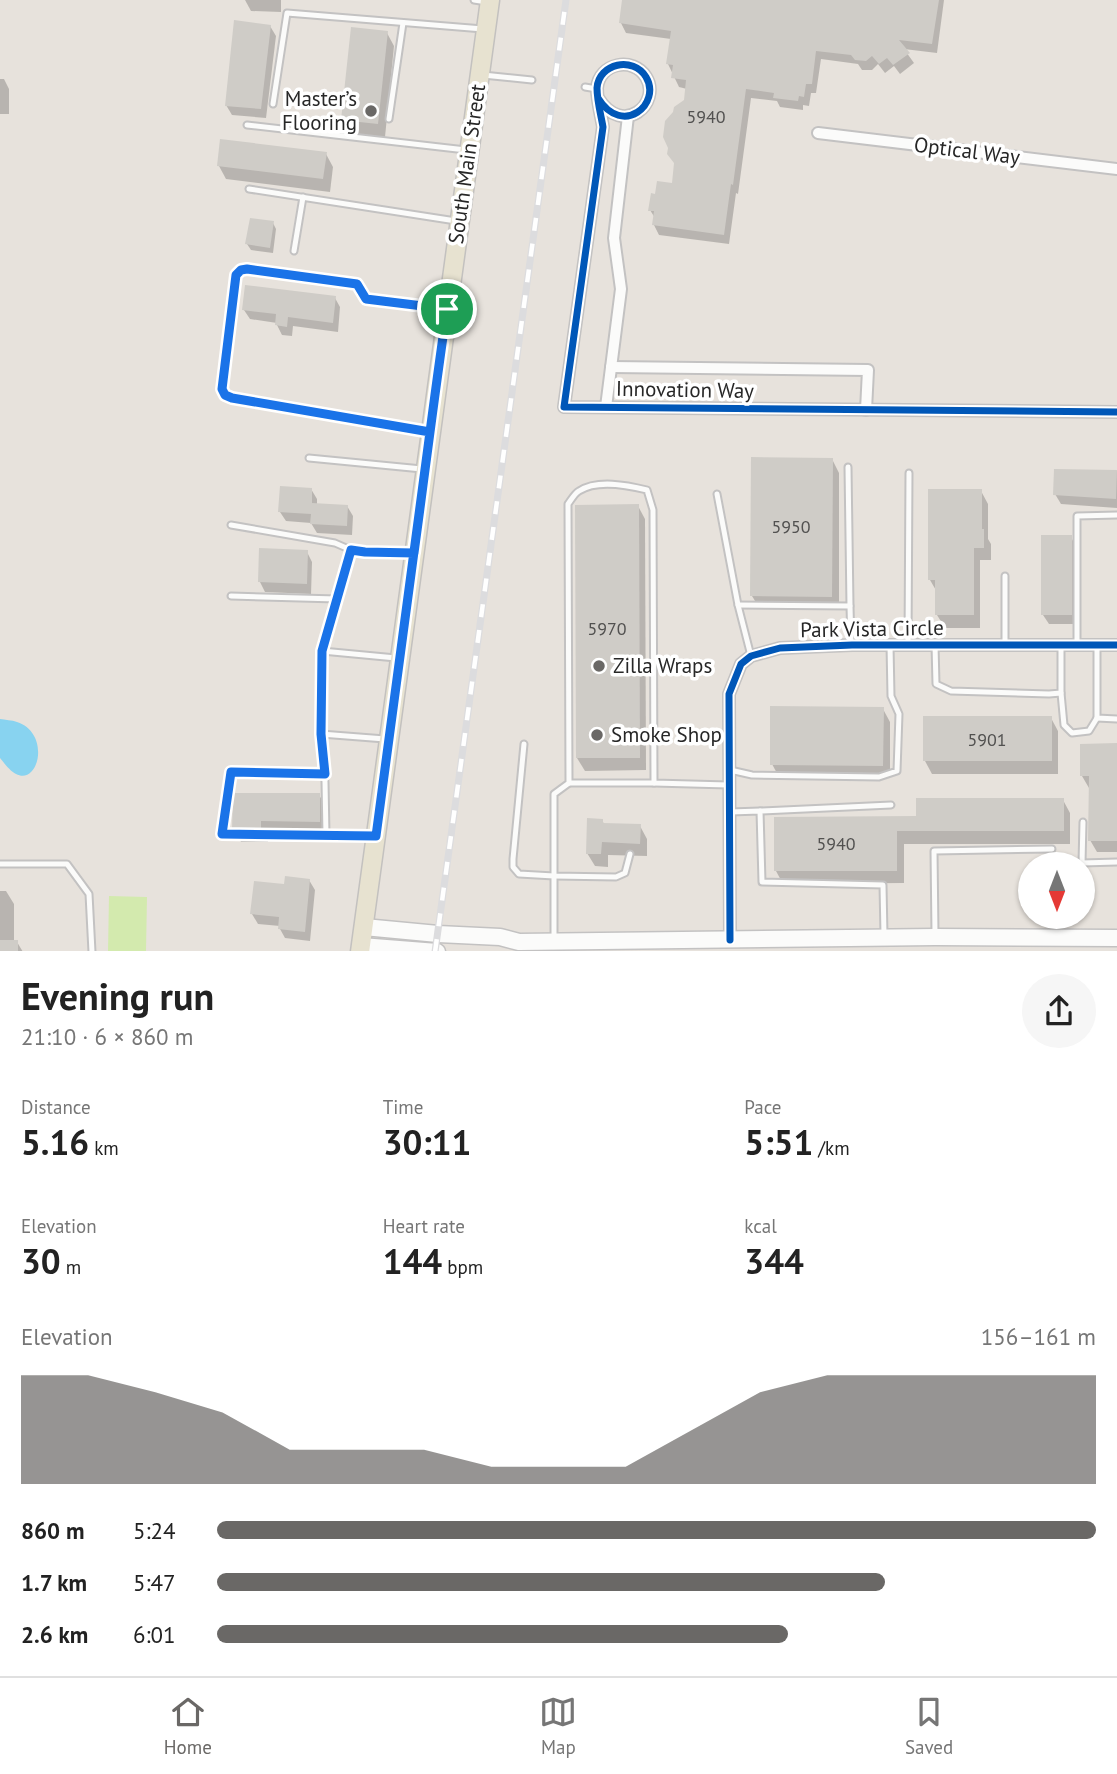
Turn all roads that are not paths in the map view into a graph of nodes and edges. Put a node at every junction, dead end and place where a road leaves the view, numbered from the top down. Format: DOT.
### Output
graph roads {
  1 [pos="485,1"];
  2 [pos="402,23"];
  3 [pos="486,30"];
  4 [pos="480,74"];
  5 [pos="532,80"];
  6 [pos="585,87"];
  7 [pos="598,93"];
  8 [pos="274,104"];
  9 [pos="628,116"];
  10 [pos="388,119"];
  11 [pos="247,125"];
  12 [pos="818,133"];
  13 [pos="469,150"];
  14 [pos="1117,169"];
  15 [pos="249,189"];
  16 [pos="303,197"];
  17 [pos="459,222"];
  18 [pos="294,251"];
  19 [pos="447,309"];
  20 [pos="611,368"];
  21 [pos="606,407"];
  22 [pos="866,410"];
  23 [pos="1117,412"];
  24 [pos="430,432"];
  25 [pos="309,458"];
  26 [pos="848,467"];
  27 [pos="425,469"];
  28 [pos="909,473"];
  29 [pos="717,494"];
  30 [pos="1117,515"];
  31 [pos="231,525"];
  32 [pos="351,550"];
  33 [pos="414,553"];
  34 [pos="1005,576"];
  35 [pos="231,596"];
  36 [pos="337,599"];
  37 [pos="738,605"];
  38 [pos="850,606"];
  39 [pos="852,645"];
  40 [pos="890,645"];
  41 [pos="908,645"];
  42 [pos="935,645"];
  43 [pos="1005,645"];
  44 [pos="1060,645"];
  45 [pos="1077,645"];
  46 [pos="1097,645"];
  47 [pos="1117,645"];
  48 [pos="322,651"];
  49 [pos="751,656"];
  50 [pos="400,658"];
  51 [pos="1061,693"];
  52 [pos="1097,718"];
  53 [pos="1117,719"];
  54 [pos="321,734"];
  55 [pos="389,740"];
  56 [pos="524,744"];
  57 [pos="730,770"];
  58 [pos="325,774"];
  59 [pos="569,783"];
  60 [pos="654,783"];
  61 [pos="730,785"];
  62 [pos="891,805"];
  63 [pos="760,811"];
  64 [pos="730,812"];
  65 [pos="1083,821"];
  66 [pos="326,835"];
  67 [pos="376,836"];
  68 [pos="1052,849"];
  69 [pos="630,854"];
  70 [pos="1117,862"];
  71 [pos="0,864"];
  72 [pos="554,876"];
  73 [pos="364,927"];
  74 [pos="935,937"];
  75 [pos="884,938"];
  76 [pos="1117,938"];
  77 [pos="730,940"];
  78 [pos="554,941"];
  79 [pos="519,942"];
  80 [pos="361,949"];
  81 [pos="92,951"];
  82 [pos="437,951"];
  83 [pos="502,951"];
  1 -- 3 [label="main road, South Main Street"];
  2 -- 3 [label="lane"];
  2 -- 8 [label="lane"];
  2 -- 10 [label="lane"];
  3 -- 4 [label="main road, South Main Street"];
  4 -- 5 [label="lane"];
  4 -- 13 [label="main road, South Main Street"];
  6 -- 7 [label="lane"];
  7 -- 9 [label="street"];
  7 -- 9 [label="street"];
  7 -- 21 [label="street, Innovation Way"];
  9 -- 20 [label="street, Innovation Way"];
  11 -- 13 [label="lane"];
  12 -- 14 [label="street, Optical Way"];
  13 -- 17 [label="main road, South Main Street"];
  15 -- 16 [label="lane"];
  16 -- 17 [label="lane"];
  16 -- 18 [label="lane"];
  17 -- 19 [label="main road, South Main Street"];
  19 -- 24 [label="main road, South Main Street"];
  19 -- 24 [label="lane"];
  20 -- 21 [label="street, Innovation Way"];
  20 -- 22 [label="street, Innovation Way"];
  21 -- 22 [label="street, Innovation Way"];
  22 -- 23 [label="street, Innovation Way"];
  24 -- 27 [label="main road, South Main Street"];
  25 -- 27 [label="lane"];
  26 -- 38 [label="lane"];
  27 -- 33 [label="main road, South Main Street"];
  28 -- 41 [label="lane"];
  29 -- 37 [label="lane"];
  30 -- 45 [label="lane"];
  31 -- 32 [label="lane"];
  32 -- 33 [label="lane"];
  32 -- 36 [label="lane"];
  33 -- 50 [label="main road, South Main Street"];
  34 -- 43 [label="lane"];
  35 -- 36 [label="lane"];
  36 -- 48 [label="lane"];
  37 -- 38 [label="lane"];
  37 -- 49 [label="lane"];
  38 -- 39 [label="lane"];
  39 -- 40 [label="street, Park Vista Circle"];
  39 -- 49 [label="street, Park Vista Circle"];
  40 -- 41 [label="street, Park Vista Circle"];
  40 -- 57 [label="lane"];
  41 -- 42 [label="street, Park Vista Circle"];
  42 -- 43 [label="street, Park Vista Circle"];
  42 -- 51 [label="lane"];
  43 -- 44 [label="street, Park Vista Circle"];
  44 -- 45 [label="street, Park Vista Circle"];
  44 -- 51 [label="lane"];
  45 -- 46 [label="street, Park Vista Circle"];
  46 -- 47 [label="street, Park Vista Circle"];
  46 -- 52 [label="lane"];
  48 -- 50 [label="lane"];
  48 -- 54 [label="lane"];
  49 -- 57 [label="street"];
  50 -- 55 [label="main road, South Main Street"];
  51 -- 52 [label="lane"];
  52 -- 53 [label="lane"];
  54 -- 55 [label="lane"];
  54 -- 58 [label="lane"];
  55 -- 67 [label="main road, South Main Street"];
  56 -- 72 [label="lane"];
  57 -- 61 [label="street"];
  58 -- 66 [label="lane"];
  58 -- 66 [label="lane"];
  59 -- 60 [label="lane"];
  59 -- 60 [label="lane"];
  59 -- 72 [label="lane"];
  60 -- 61 [label="lane"];
  61 -- 64 [label="street"];
  62 -- 63 [label="lane"];
  63 -- 64 [label="lane"];
  63 -- 75 [label="lane"];
  64 -- 77 [label="street"];
  65 -- 70 [label="lane"];
  66 -- 67 [label="lane"];
  67 -- 73 [label="main road, South Main Street"];
  68 -- 74 [label="lane"];
  69 -- 72 [label="lane"];
  71 -- 81 [label="lane"];
  72 -- 78 [label="lane"];
  73 -- 79 [label="main road"];
  73 -- 80 [label="main road, South Main Street"];
  74 -- 75 [label="main road"];
  74 -- 76 [label="main road"];
  75 -- 77 [label="main road"];
  77 -- 78 [label="main road"];
  78 -- 79 [label="main road"];
  79 -- 83 [label="main road"];
  80 -- 82 [label="main road"];
}
